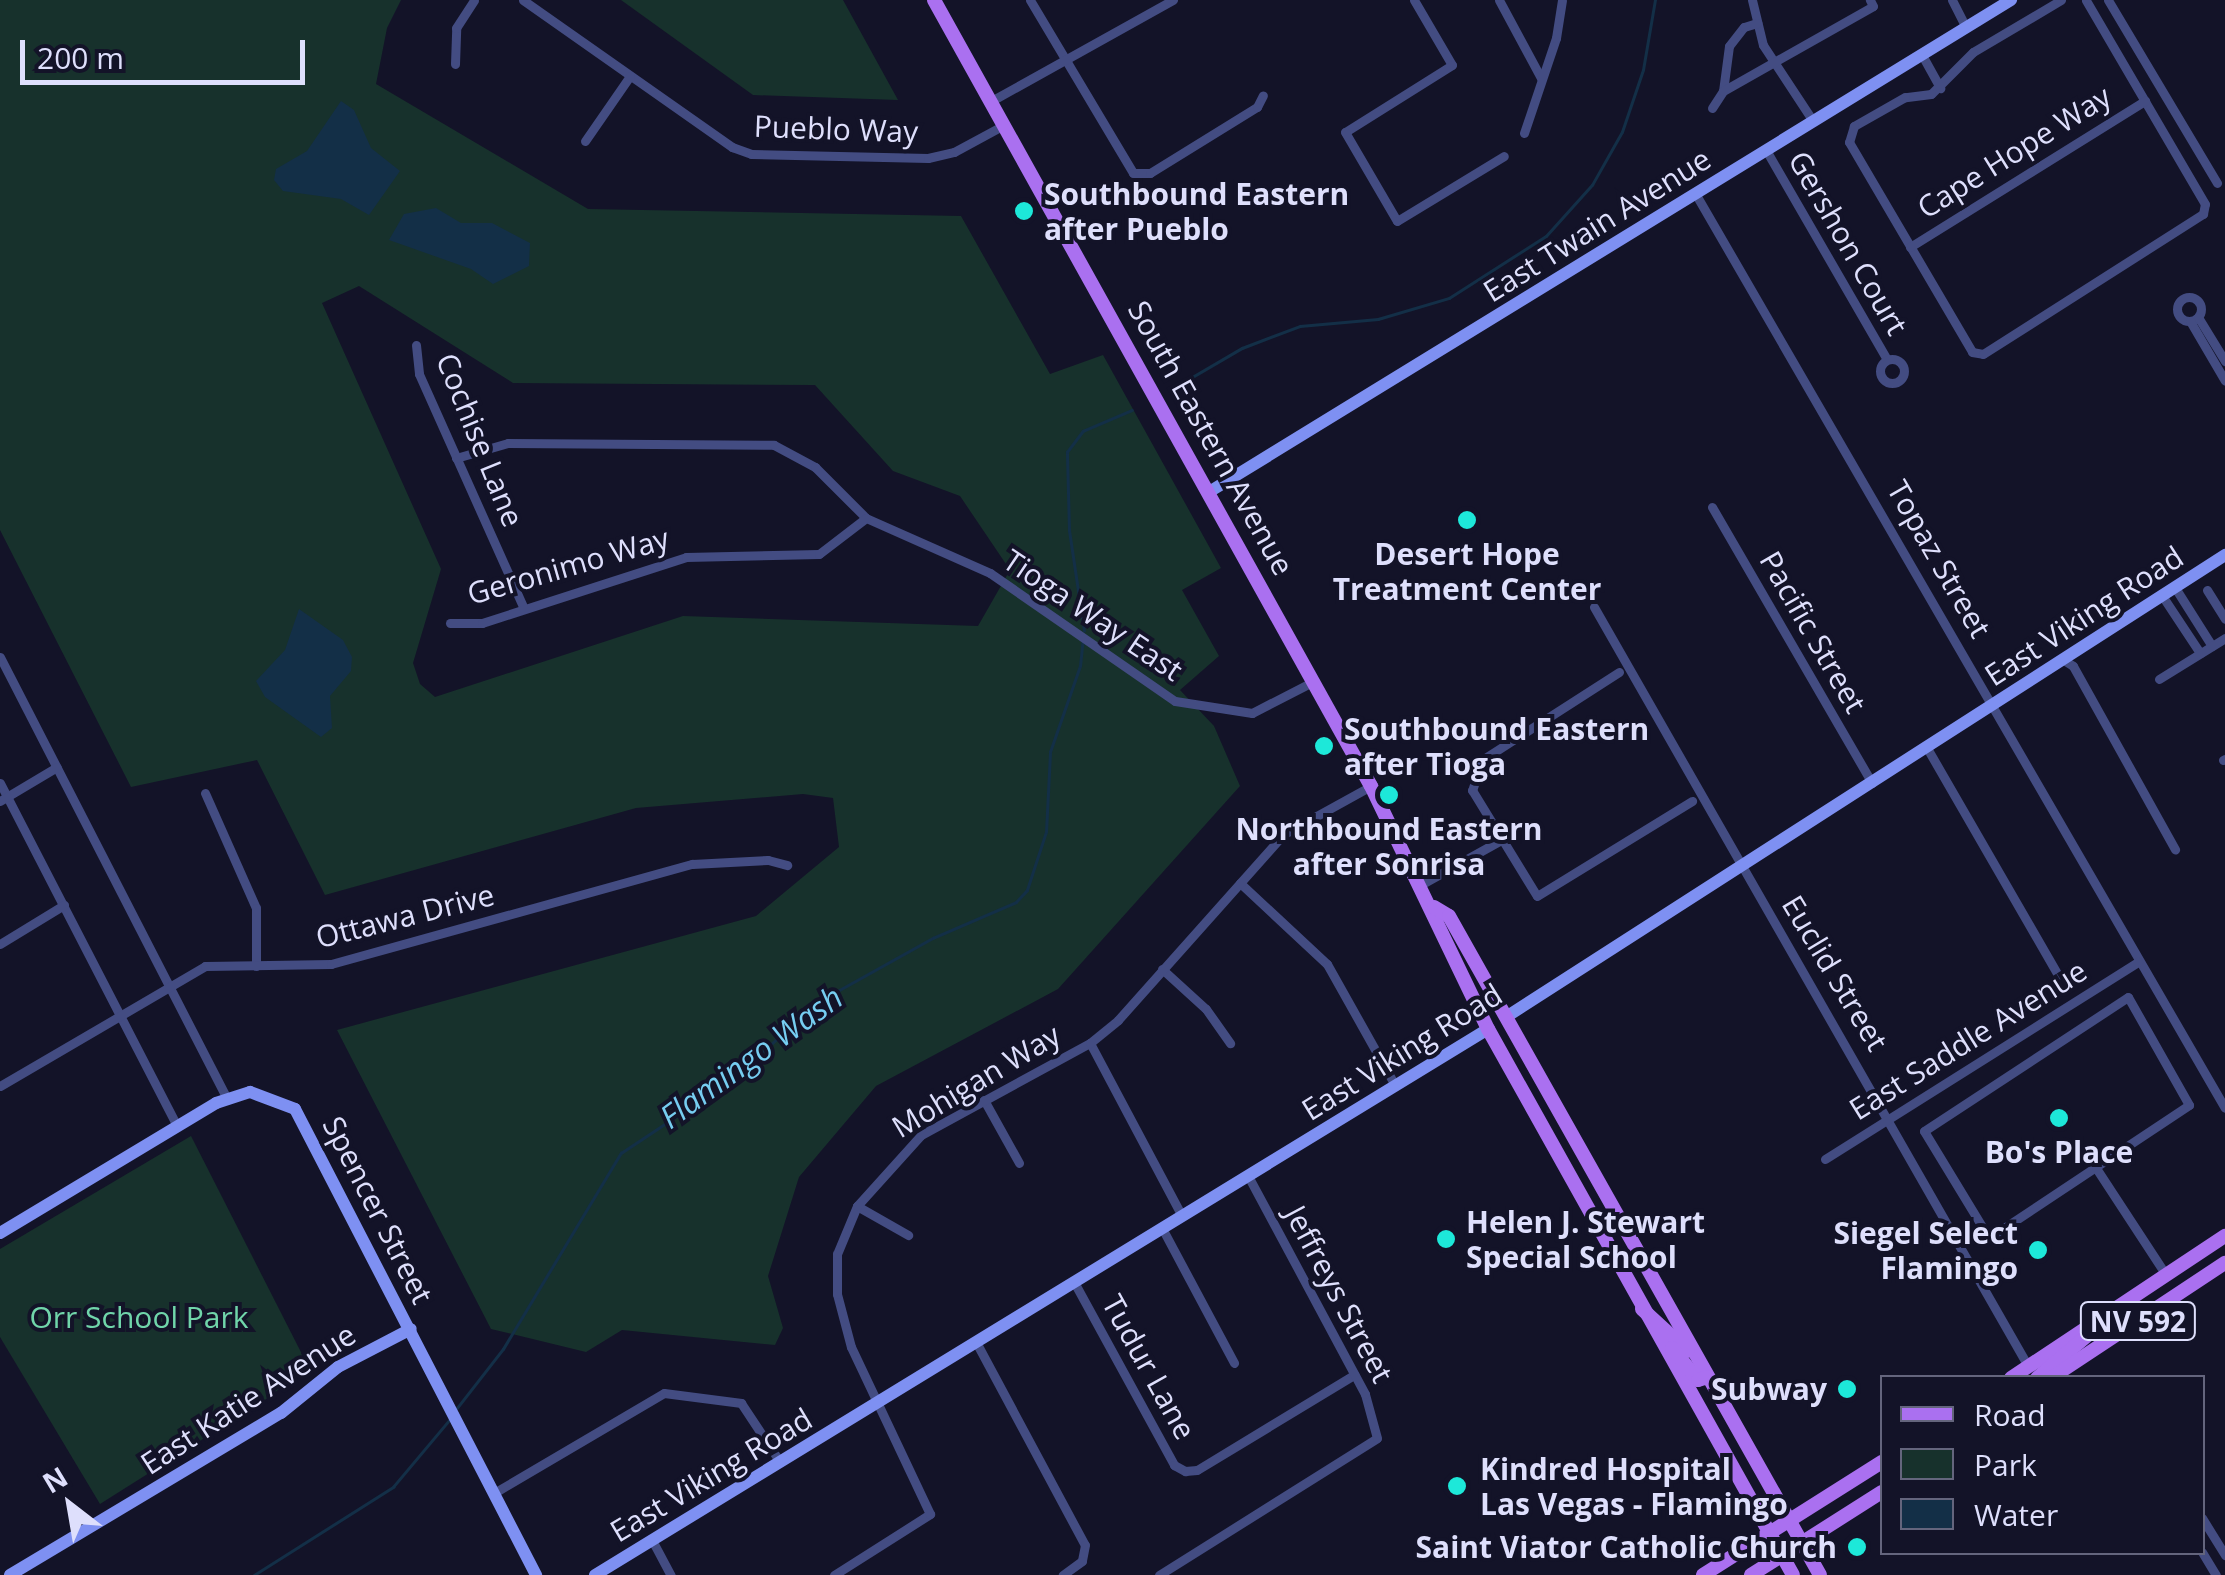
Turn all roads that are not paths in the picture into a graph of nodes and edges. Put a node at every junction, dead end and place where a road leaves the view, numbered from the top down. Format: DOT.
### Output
graph roads {
  1 [pos="474,0"];
  2 [pos="522,0"];
  3 [pos="934,0"];
  4 [pos="1030,0"];
  5 [pos="1173,0"];
  6 [pos="1430,0"];
  7 [pos="1499,0"];
  8 [pos="1562,0"];
  9 [pos="1752,0"];
  10 [pos="1870,0"];
  11 [pos="1952,0"];
  12 [pos="2010,0"];
  13 [pos="2061,0"];
  14 [pos="2086,0"];
  15 [pos="2108,0"];
  16 [pos="1416,4"];
  17 [pos="1757,23"];
  18 [pos="1966,28"];
  19 [pos="1922,56"];
  20 [pos="1062,60"];
  21 [pos="455,64"];
  22 [pos="1777,64"];
  23 [pos="630,76"];
  24 [pos="1541,78"];
  25 [pos="1940,88"];
  26 [pos="1723,92"];
  27 [pos="1262,95"];
  28 [pos="993,100"];
  29 [pos="2145,100"];
  30 [pos="1712,108"];
  31 [pos="1813,121"];
  32 [pos="1006,124"];
  33 [pos="1524,133"];
  34 [pos="586,140"];
  35 [pos="1766,150"];
  36 [pos="1504,156"];
  37 [pos="2218,183"];
  38 [pos="1695,193"];
  39 [pos="1910,247"];
  40 [pos="416,345"];
  41 [pos="1887,360"];
  42 [pos="2225,361"];
  43 [pos="2225,382"];
  44 [pos="456,458"];
  45 [pos="1209,492"];
  46 [pos="1712,507"];
  47 [pos="866,518"];
  48 [pos="2225,555"];
  49 [pos="2174,586"];
  50 [pos="2206,590"];
  51 [pos="2162,594"];
  52 [pos="1594,608"];
  53 [pos="524,609"];
  54 [pos="2225,619"];
  55 [pos="450,623"];
  56 [pos="2225,638"];
  57 [pos="2212,646"];
  58 [pos="2200,653"];
  59 [pos="0,657"];
  60 [pos="2062,658"];
  61 [pos="1620,672"];
  62 [pos="2158,678"];
  63 [pos="1314,682"];
  64 [pos="1995,704"];
  65 [pos="1927,748"];
  66 [pos="56,767"];
  67 [pos="0,783"];
  68 [pos="1872,783"];
  69 [pos="1371,786"];
  70 [pos="205,793"];
  71 [pos="4,799"];
  72 [pos="1692,802"];
  73 [pos="1501,840"];
  74 [pos="2175,849"];
  75 [pos="787,866"];
  76 [pos="1742,866"];
  77 [pos="1240,883"];
  78 [pos="1422,884"];
  79 [pos="64,905"];
  80 [pos="1434,907"];
  81 [pos="0,944"];
  82 [pos="2138,962"];
  83 [pos="256,966"];
  84 [pos="1162,969"];
  85 [pos="2058,975"];
  86 [pos="168,984"];
  87 [pos="119,1014"];
  88 [pos="1506,1017"];
  89 [pos="1488,1028"];
  90 [pos="1090,1043"];
  91 [pos="1230,1043"];
  92 [pos="0,1086"];
  93 [pos="1395,1086"];
  94 [pos="227,1098"];
  95 [pos="984,1100"];
  96 [pos="2225,1108"];
  97 [pos="1891,1117"];
  98 [pos="177,1126"];
  99 [pos="1825,1159"];
  100 [pos="1019,1163"];
  101 [pos="2096,1168"];
  102 [pos="1248,1176"];
  103 [pos="857,1206"];
  104 [pos="1182,1216"];
  105 [pos="1162,1228"];
  106 [pos="0,1233"];
  107 [pos="908,1236"];
  108 [pos="2225,1236"];
  109 [pos="2225,1263"];
  110 [pos="2166,1276"];
  111 [pos="1074,1282"];
  112 [pos="1642,1309"];
  113 [pos="411,1329"];
  114 [pos="1657,1334"];
  115 [pos="976,1342"];
  116 [pos="1696,1357"];
  117 [pos="1234,1362"];
  118 [pos="1354,1374"];
  119 [pos="2030,1374"];
  120 [pos="2056,1375"];
  121 [pos="1708,1378"];
  122 [pos="880,1401"];
  123 [pos="780,1462"];
  124 [pos="1880,1463"];
  125 [pos="494,1493"];
  126 [pos="1880,1493"];
  127 [pos="1789,1522"];
  128 [pos="2205,1523"];
  129 [pos="1769,1535"];
  130 [pos="652,1540"];
  131 [pos="1801,1545"];
  132 [pos="2225,1555"];
  133 [pos="1782,1556"];
  134 [pos="10,1575"];
  135 [pos="536,1575"];
  136 [pos="595,1575"];
  137 [pos="671,1575"];
  138 [pos="834,1575"];
  139 [pos="1063,1575"];
  140 [pos="1159,1575"];
  141 [pos="1703,1575"];
  142 [pos="1751,1575"];
  143 [pos="1793,1575"];
  144 [pos="1820,1575"];
  1 -- 21 [label="street"];
  2 -- 23 [label="street, Pueblo Way"];
  3 -- 28 [label="main road, South Eastern Avenue"];
  4 -- 20 [label="street"];
  5 -- 20 [label="street"];
  6 -- 16 [label="street"];
  7 -- 24 [label="street"];
  8 -- 24 [label="street"];
  9 -- 17 [label="street"];
  10 -- 22 [label="street"];
  11 -- 18 [label="street"];
  12 -- 18 [label="street, East Twain Avenue"];
  13 -- 25 [label="street"];
  14 -- 29 [label="street"];
  15 -- 37 [label="street"];
  16 -- 36 [label="street"];
  17 -- 22 [label="street"];
  17 -- 26 [label="street"];
  18 -- 19 [label="street, East Twain Avenue"];
  19 -- 25 [label="street"];
  19 -- 31 [label="street, East Twain Avenue"];
  20 -- 27 [label="street"];
  20 -- 28 [label="street"];
  22 -- 26 [label="street"];
  22 -- 31 [label="street"];
  23 -- 32 [label="street, Pueblo Way"];
  23 -- 34 [label="street"];
  24 -- 33 [label="street"];
  25 -- 39 [label="street"];
  26 -- 30 [label="street"];
  28 -- 32 [label="main road, South Eastern Avenue"];
  29 -- 39 [label="street, Cape Hope Way"];
  29 -- 39 [label="street"];
  31 -- 35 [label="street, East Twain Avenue"];
  32 -- 45 [label="main road, South Eastern Avenue"];
  35 -- 38 [label="street, East Twain Avenue"];
  35 -- 41 [label="street, Gershon Court"];
  38 -- 45 [label="street, East Twain Avenue"];
  38 -- 64 [label="street, Topaz Street"];
  40 -- 44 [label="street, Cochise Lane"];
  42 -- 43 [label="street"];
  44 -- 47 [label="street, Tioga Way East"];
  44 -- 53 [label="street, Cochise Lane"];
  45 -- 63 [label="main road, South Eastern Avenue"];
  46 -- 68 [label="street, Pacific Street"];
  47 -- 53 [label="street, Geronimo Way"];
  47 -- 63 [label="street, Tioga Way East"];
  48 -- 49 [label="street, East Viking Road"];
  49 -- 51 [label="street, East Viking Road"];
  49 -- 57 [label="street"];
  50 -- 54 [label="street"];
  51 -- 58 [label="street"];
  51 -- 60 [label="street, East Viking Road"];
  52 -- 76 [label="street, Euclid Street"];
  53 -- 55 [label="street, Geronimo Way"];
  56 -- 57 [label="street"];
  57 -- 58 [label="street"];
  58 -- 62 [label="street"];
  59 -- 66 [label="street"];
  60 -- 64 [label="street, East Viking Road"];
  60 -- 74 [label="street"];
  61 -- 73 [label="street"];
  63 -- 69 [label="main road, South Eastern Avenue"];
  64 -- 65 [label="street, East Viking Road"];
  64 -- 82 [label="street, Topaz Street"];
  65 -- 68 [label="street, East Viking Road"];
  65 -- 85 [label="street"];
  66 -- 71 [label="street"];
  66 -- 86 [label="street"];
  67 -- 71 [label="street"];
  68 -- 76 [label="street, East Viking Road"];
  69 -- 77 [label="street, Mohigan Way"];
  69 -- 78 [label="main road, South Eastern Avenue"];
  70 -- 83 [label="street"];
  71 -- 79 [label="street"];
  72 -- 73 [label="street"];
  73 -- 78 [label="street"];
  75 -- 83 [label="street, Ottawa Drive"];
  76 -- 88 [label="street, East Viking Road"];
  76 -- 97 [label="street, Euclid Street"];
  77 -- 84 [label="street, Mohigan Way"];
  77 -- 93 [label="street"];
  78 -- 80 [label="main road, South Eastern Avenue"];
  79 -- 81 [label="street"];
  79 -- 87 [label="street"];
  80 -- 88 [label="main road, South Eastern Avenue"];
  80 -- 89 [label="main road, South Eastern Avenue"];
  82 -- 96 [label="street, Topaz Street"];
  82 -- 97 [label="street, East Saddle Avenue"];
  83 -- 86 [label="street, Ottawa Drive"];
  84 -- 90 [label="street, Mohigan Way"];
  84 -- 91 [label="street"];
  86 -- 87 [label="street, Ottawa Drive"];
  86 -- 94 [label="street"];
  87 -- 92 [label="street, Ottawa Drive"];
  87 -- 98 [label="street"];
  88 -- 89 [label="street, East Viking Road"];
  88 -- 116 [label="main road, South Eastern Avenue"];
  89 -- 93 [label="street, East Viking Road"];
  89 -- 112 [label="main road, South Eastern Avenue"];
  90 -- 95 [label="street, Mohigan Way"];
  90 -- 104 [label="street"];
  93 -- 102 [label="street, East Viking Road"];
  94 -- 98 [label="street"];
  94 -- 113 [label="street, Spencer Street"];
  95 -- 100 [label="street"];
  95 -- 103 [label="street, Mohigan Way"];
  97 -- 99 [label="street, East Saddle Avenue"];
  97 -- 119 [label="street, Euclid Street"];
  98 -- 106 [label="street"];
  101 -- 101 [label="street"];
  101 -- 110 [label="street"];
  102 -- 104 [label="street, East Viking Road"];
  102 -- 118 [label="street, Jeffreys Street"];
  103 -- 107 [label="street"];
  103 -- 122 [label="street, Mohigan Way"];
  104 -- 105 [label="street, East Viking Road"];
  105 -- 111 [label="street, East Viking Road"];
  105 -- 117 [label="street"];
  108 -- 110 [label="main road, NV 592"];
  109 -- 120 [label="main road, NV 592"];
  110 -- 119 [label="main road, NV 592"];
  111 -- 115 [label="street, East Viking Road"];
  111 -- 118 [label="street, Tudur Lane"];
  112 -- 114 [label="main road, South Eastern Avenue"];
  112 -- 116 [label="main road"];
  113 -- 125 [label="street, Spencer Street"];
  113 -- 134 [label="street, East Katie Avenue"];
  114 -- 121 [label="main road"];
  114 -- 129 [label="main road, South Eastern Avenue"];
  115 -- 122 [label="street, East Viking Road"];
  115 -- 139 [label="street"];
  116 -- 121 [label="main road, South Eastern Avenue"];
  118 -- 140 [label="street, Jeffreys Street"];
  121 -- 127 [label="main road, South Eastern Avenue"];
  122 -- 123 [label="street, East Viking Road"];
  122 -- 138 [label="street, Mohigan Way"];
  123 -- 125 [label="street"];
  123 -- 130 [label="street, East Viking Road"];
  124 -- 127 [label="main road"];
  125 -- 135 [label="street, Spencer Street"];
  126 -- 131 [label="main road"];
  127 -- 129 [label="main road"];
  127 -- 131 [label="main road, South Eastern Avenue"];
  128 -- 132 [label="street"];
  129 -- 133 [label="main road, South Eastern Avenue"];
  129 -- 141 [label="main road"];
  130 -- 136 [label="street, East Viking Road"];
  130 -- 137 [label="street"];
  131 -- 133 [label="main road"];
  131 -- 144 [label="main road, South Eastern Avenue"];
  133 -- 142 [label="main road"];
  133 -- 143 [label="main road, South Eastern Avenue"];
}
